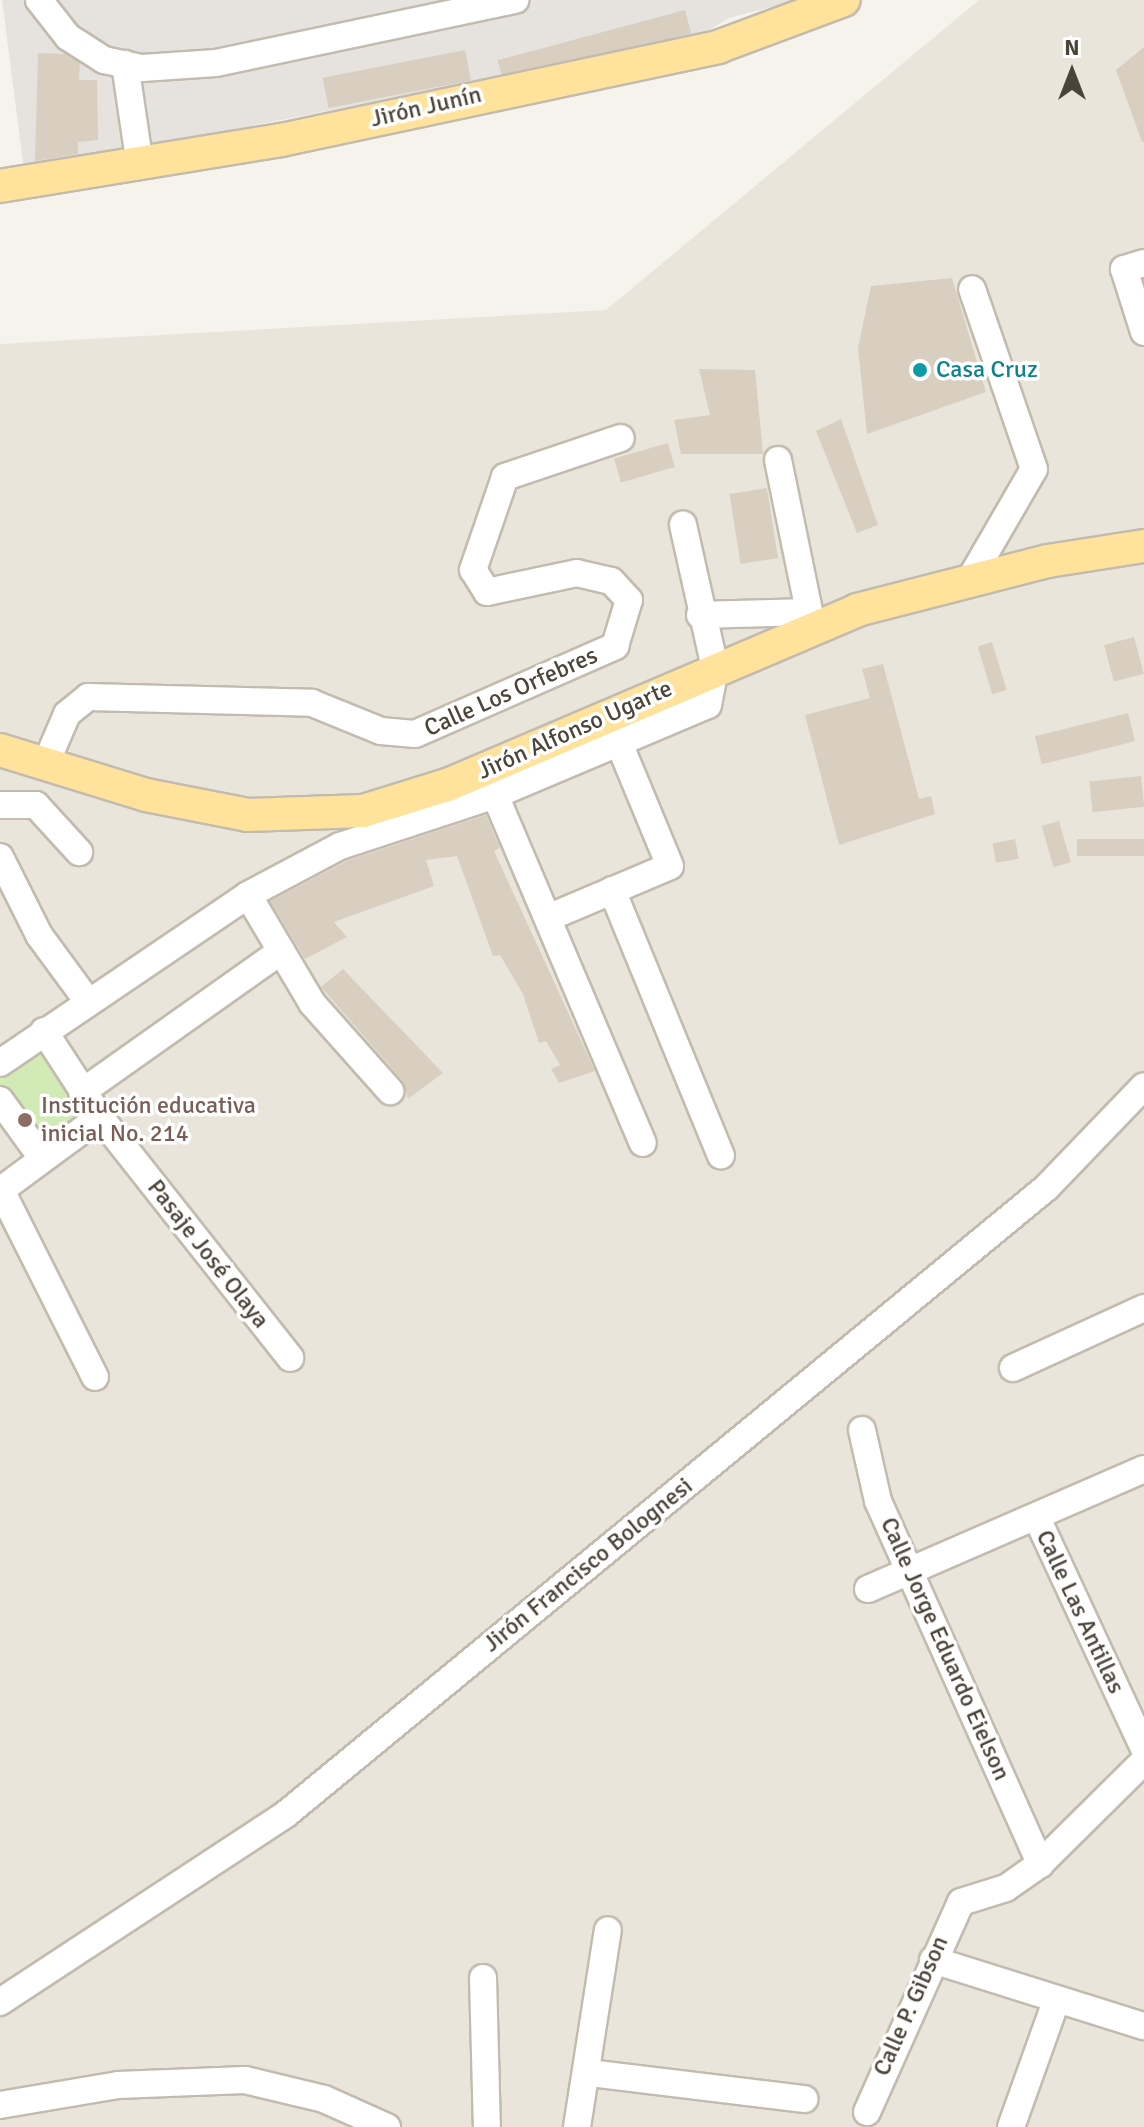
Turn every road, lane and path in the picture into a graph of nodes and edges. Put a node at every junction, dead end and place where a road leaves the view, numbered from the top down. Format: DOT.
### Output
graph roads {
  1 [pos="39,0"];
  2 [pos="515,0"];
  3 [pos="844,0"];
  4 [pos="125,64"];
  5 [pos="140,166"];
  6 [pos="0,186"];
  7 [pos="1144,263"];
  8 [pos="972,289"];
  9 [pos="1144,332"];
  10 [pos="621,438"];
  11 [pos="778,460"];
  12 [pos="683,525"];
  13 [pos="1144,546"];
  14 [pos="969,581"];
  15 [pos="700,615"];
  16 [pos="810,621"];
  17 [pos="715,668"];
  18 [pos="620,745"];
  19 [pos="0,750"];
  20 [pos="46,763"];
  21 [pos="455,794"];
  22 [pos="495,795"];
  23 [pos="0,805"];
  24 [pos="79,852"];
  25 [pos="0,857"];
  26 [pos="612,890"];
  27 [pos="248,895"];
  28 [pos="550,917"];
  29 [pos="281,951"];
  30 [pos="86,999"];
  31 [pos="44,1031"];
  32 [pos="0,1063"];
  33 [pos="1144,1086"];
  34 [pos="390,1091"];
  35 [pos="82,1092"];
  36 [pos="0,1100"];
  37 [pos="100,1117"];
  38 [pos="643,1143"];
  39 [pos="721,1156"];
  40 [pos="42,1158"];
  41 [pos="1,1190"];
  42 [pos="1144,1308"];
  43 [pos="290,1358"];
  44 [pos="1013,1368"];
  45 [pos="95,1377"];
  46 [pos="862,1430"];
  47 [pos="1144,1469"];
  48 [pos="1037,1518"];
  49 [pos="914,1573"];
  50 [pos="868,1589"];
  51 [pos="1144,1749"];
  52 [pos="1144,1761"];
  53 [pos="1040,1864"];
  54 [pos="608,1930"];
  55 [pos="933,1960"];
  56 [pos="483,1978"];
  57 [pos="1056,2001"];
  58 [pos="0,2002"];
  59 [pos="1144,2026"];
  60 [pos="589,2073"];
  61 [pos="804,2099"];
  62 [pos="0,2105"];
  63 [pos="867,2112"];
  64 [pos="387,2127"];
  65 [pos="487,2127"];
  66 [pos="577,2127"];
  67 [pos="1011,2127"];
  1 -- 4 [label="street"];
  2 -- 4 [label="street"];
  3 -- 5 [label="main road, Jirón Junín"];
  4 -- 5 [label="street"];
  5 -- 6 [label="main road, Jirón Junín"];
  7 -- 9 [label="street"];
  8 -- 14 [label="street"];
  10 -- 20 [label="street, Calle Los Orfebres"];
  11 -- 16 [label="street"];
  12 -- 15 [label="street"];
  13 -- 14 [label="main road, Jirón Alfonso Ugarte"];
  14 -- 16 [label="main road, Jirón Alfonso Ugarte"];
  15 -- 16 [label="street"];
  15 -- 17 [label="street"];
  16 -- 17 [label="main road, Jirón Alfonso Ugarte"];
  17 -- 18 [label="street"];
  17 -- 21 [label="main road, Jirón Alfonso Ugarte"];
  18 -- 22 [label="street"];
  18 -- 26 [label="street"];
  19 -- 20 [label="main road, Jirón Alfonso Ugarte"];
  20 -- 21 [label="main road, Jirón Alfonso Ugarte"];
  21 -- 22 [label="street"];
  21 -- 27 [label="street"];
  22 -- 28 [label="street"];
  23 -- 24 [label="street"];
  25 -- 30 [label="street"];
  26 -- 28 [label="street"];
  26 -- 39 [label="street"];
  27 -- 29 [label="street"];
  27 -- 30 [label="street"];
  28 -- 38 [label="street"];
  29 -- 34 [label="street"];
  29 -- 35 [label="street"];
  30 -- 31 [label="street"];
  31 -- 32 [label="street"];
  31 -- 35 [label="street, Pasaje José Olaya"];
  33 -- 58 [label="street, Jirón Francisco Bolognesi"];
  35 -- 37 [label="street, Pasaje José Olaya"];
  36 -- 40 [label="street"];
  37 -- 40 [label="street"];
  37 -- 43 [label="street, Pasaje José Olaya"];
  40 -- 41 [label="street"];
  41 -- 45 [label="street"];
  42 -- 44 [label="street"];
  46 -- 49 [label="street, Calle Jorge Eduardo Eielson"];
  47 -- 48 [label="street"];
  48 -- 49 [label="street"];
  48 -- 51 [label="street, Calle Las Antillas"];
  49 -- 50 [label="street"];
  49 -- 53 [label="street, Calle Jorge Eduardo Eielson"];
  52 -- 53 [label="street"];
  53 -- 55 [label="street, Calle P. Gibson"];
  54 -- 60 [label="street"];
  55 -- 57 [label="street"];
  55 -- 63 [label="street, Calle P. Gibson"];
  56 -- 65 [label="street"];
  57 -- 59 [label="street"];
  57 -- 67 [label="street"];
  60 -- 61 [label="street"];
  60 -- 66 [label="street"];
  62 -- 64 [label="street"];
}
